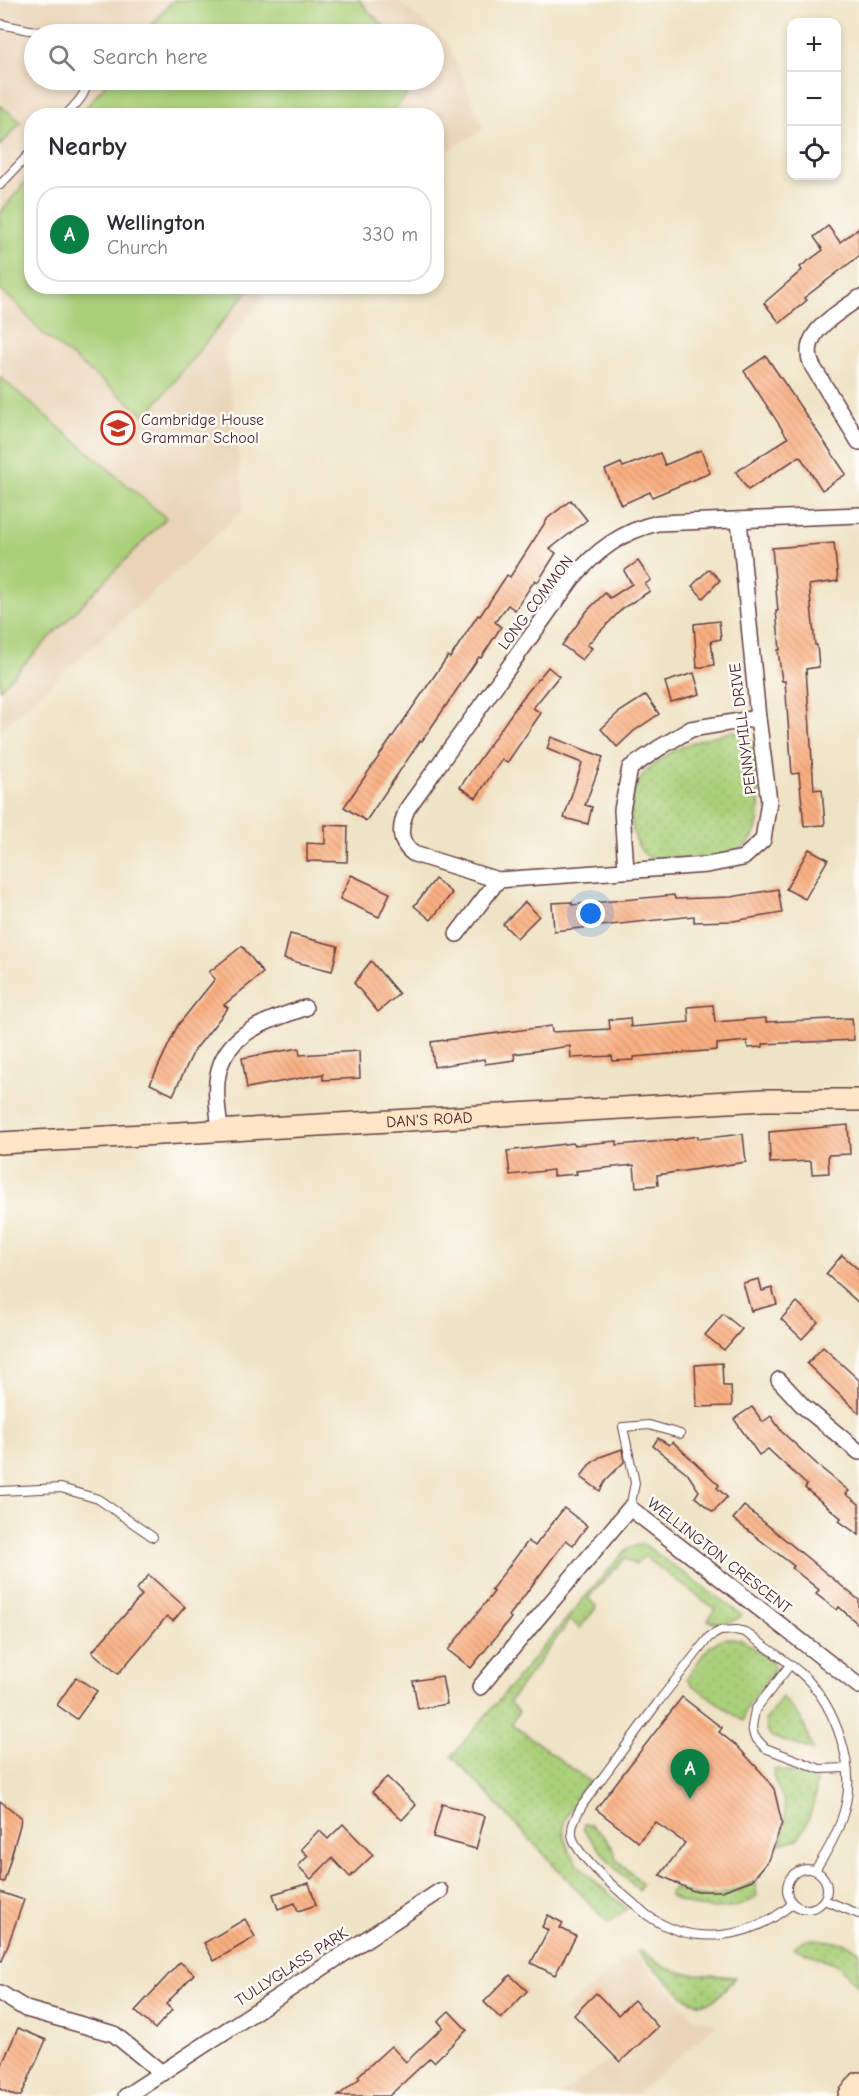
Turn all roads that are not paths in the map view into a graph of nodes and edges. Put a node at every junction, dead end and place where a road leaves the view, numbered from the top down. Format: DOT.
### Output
graph roads {
  1 [pos="0,24"];
  2 [pos="24,29"];
  3 [pos="86,90"];
  4 [pos="72,108"];
  5 [pos="24,160"];
  6 [pos="0,185"];
  7 [pos="859,298"];
  8 [pos="859,442"];
  9 [pos="859,515"];
  10 [pos="739,520"];
  11 [pos="758,718"];
  12 [pos="402,840"];
  13 [pos="626,870"];
  14 [pos="498,880"];
  15 [pos="457,934"];
  16 [pos="305,1008"];
  17 [pos="859,1100"];
  18 [pos="219,1130"];
  19 [pos="0,1143"];
  20 [pos="779,1380"];
  21 [pos="680,1434"];
  22 [pos="859,1452"];
  23 [pos="0,1491"];
  24 [pos="630,1508"];
  25 [pos="153,1537"];
  26 [pos="789,1665"];
  27 [pos="859,1686"];
  28 [pos="480,1687"];
  29 [pos="846,1768"];
  30 [pos="815,1870"];
  31 [pos="440,1891"];
  32 [pos="824,1900"];
  33 [pos="792,1904"];
  34 [pos="859,1914"];
  35 [pos="0,1993"];
  36 [pos="162,2073"];
  37 [pos="859,2083"];
  38 [pos="126,2096"];
  39 [pos="849,2096"];
  1 -- 2 [label="lane"];
  3 -- 4 [label="lane"];
  5 -- 6 [label="lane"];
  7 -- 8 [label="street"];
  9 -- 10 [label="street, LONG COMMON"];
  10 -- 11 [label="street, PENNYHILL DRIVE"];
  10 -- 12 [label="street, LONG COMMON"];
  11 -- 13 [label="street"];
  11 -- 13 [label="street, PENNYHILL DRIVE"];
  12 -- 14 [label="street, PENNYHILL DRIVE"];
  13 -- 14 [label="street, PENNYHILL DRIVE"];
  14 -- 15 [label="street"];
  16 -- 18 [label="street"];
  17 -- 18 [label="street, DAN'S ROAD"];
  18 -- 19 [label="street, DAN'S ROAD"];
  20 -- 22 [label="street"];
  21 -- 24 [label="lane"];
  23 -- 25 [label="lane"];
  24 -- 27 [label="street, WELLINGTON CRESCENT"];
  24 -- 28 [label="street, WELLINGTON CRESCENT"];
  26 -- 29 [label="lane"];
  26 -- 29 [label="lane"];
  26 -- 33 [label="lane"];
  29 -- 30 [label="lane"];
  30 -- 32 [label="lane"];
  30 -- 33 [label="lane"];
  31 -- 36 [label="street, TULLYGLASS PARK"];
  32 -- 33 [label="lane"];
  32 -- 34 [label="lane"];
  35 -- 36 [label="street"];
  36 -- 38 [label="street, TULLYGLASS PARK"];
  37 -- 39 [label="street"];
}
